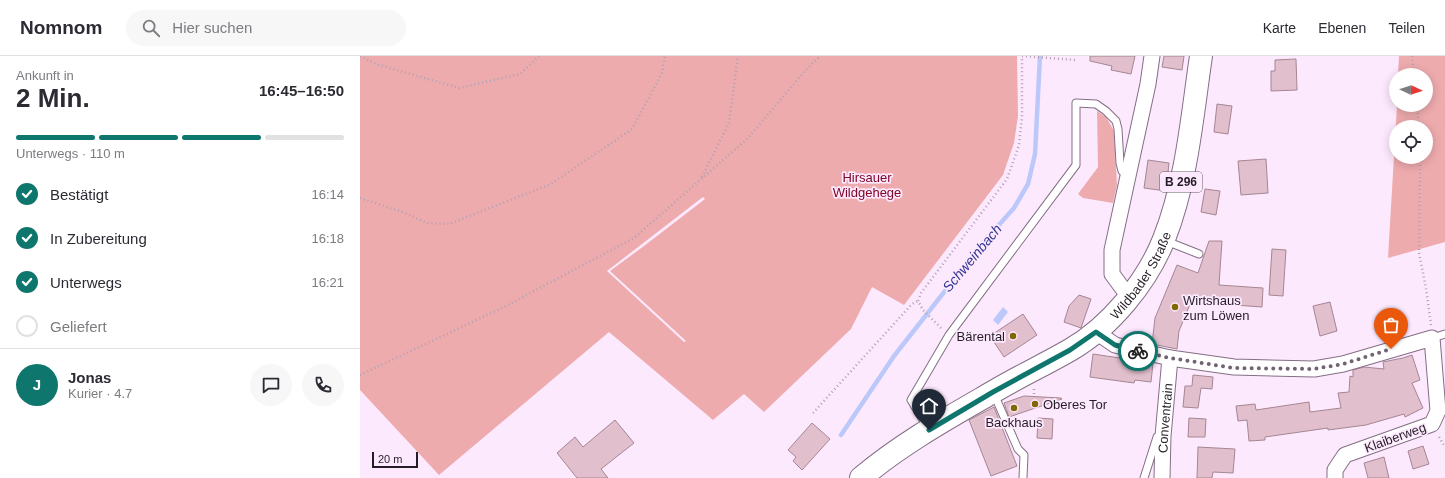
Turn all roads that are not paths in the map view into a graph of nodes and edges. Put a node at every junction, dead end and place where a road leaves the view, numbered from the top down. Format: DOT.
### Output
graph roads {
  1 [pos="1152,56"];
  2 [pos="1201,56"];
  3 [pos="1129,176"];
  4 [pos="1164,240"];
  5 [pos="1199,254"];
  6 [pos="1129,297"];
  7 [pos="1096,332"];
  8 [pos="1436,333"];
  9 [pos="1170,358"];
  10 [pos="993,392"];
  11 [pos="929,430"];
  12 [pos="1163,436"];
  13 [pos="861,478"];
  14 [pos="1023,478"];
  15 [pos="1144,478"];
  16 [pos="1162,478"];
  17 [pos="1335,478"];
  1 -- 3 [label="street"];
  2 -- 4 [label="main road, Wildbader Straße / B 296"];
  3 -- 6 [label="street"];
  3 -- 11 [label="lane"];
  4 -- 5 [label="lane"];
  4 -- 6 [label="main road, Wildbader Straße / B 296"];
  6 -- 7 [label="main road, Wildbader Straße / B 296"];
  7 -- 9 [label="street"];
  7 -- 10 [label="main road, Wildbader Straße / B 296"];
  8 -- 9 [label="street"];
  8 -- 17 [label="street, Klaiberweg"];
  9 -- 12 [label="street, Conventrain"];
  10 -- 11 [label="main road, Wildbader Straße / B 296"];
  10 -- 14 [label="lane"];
  11 -- 13 [label="main road, Wildbader Straße / B 296"];
  12 -- 15 [label="lane"];
  12 -- 16 [label="street, Conventrain"];
}
